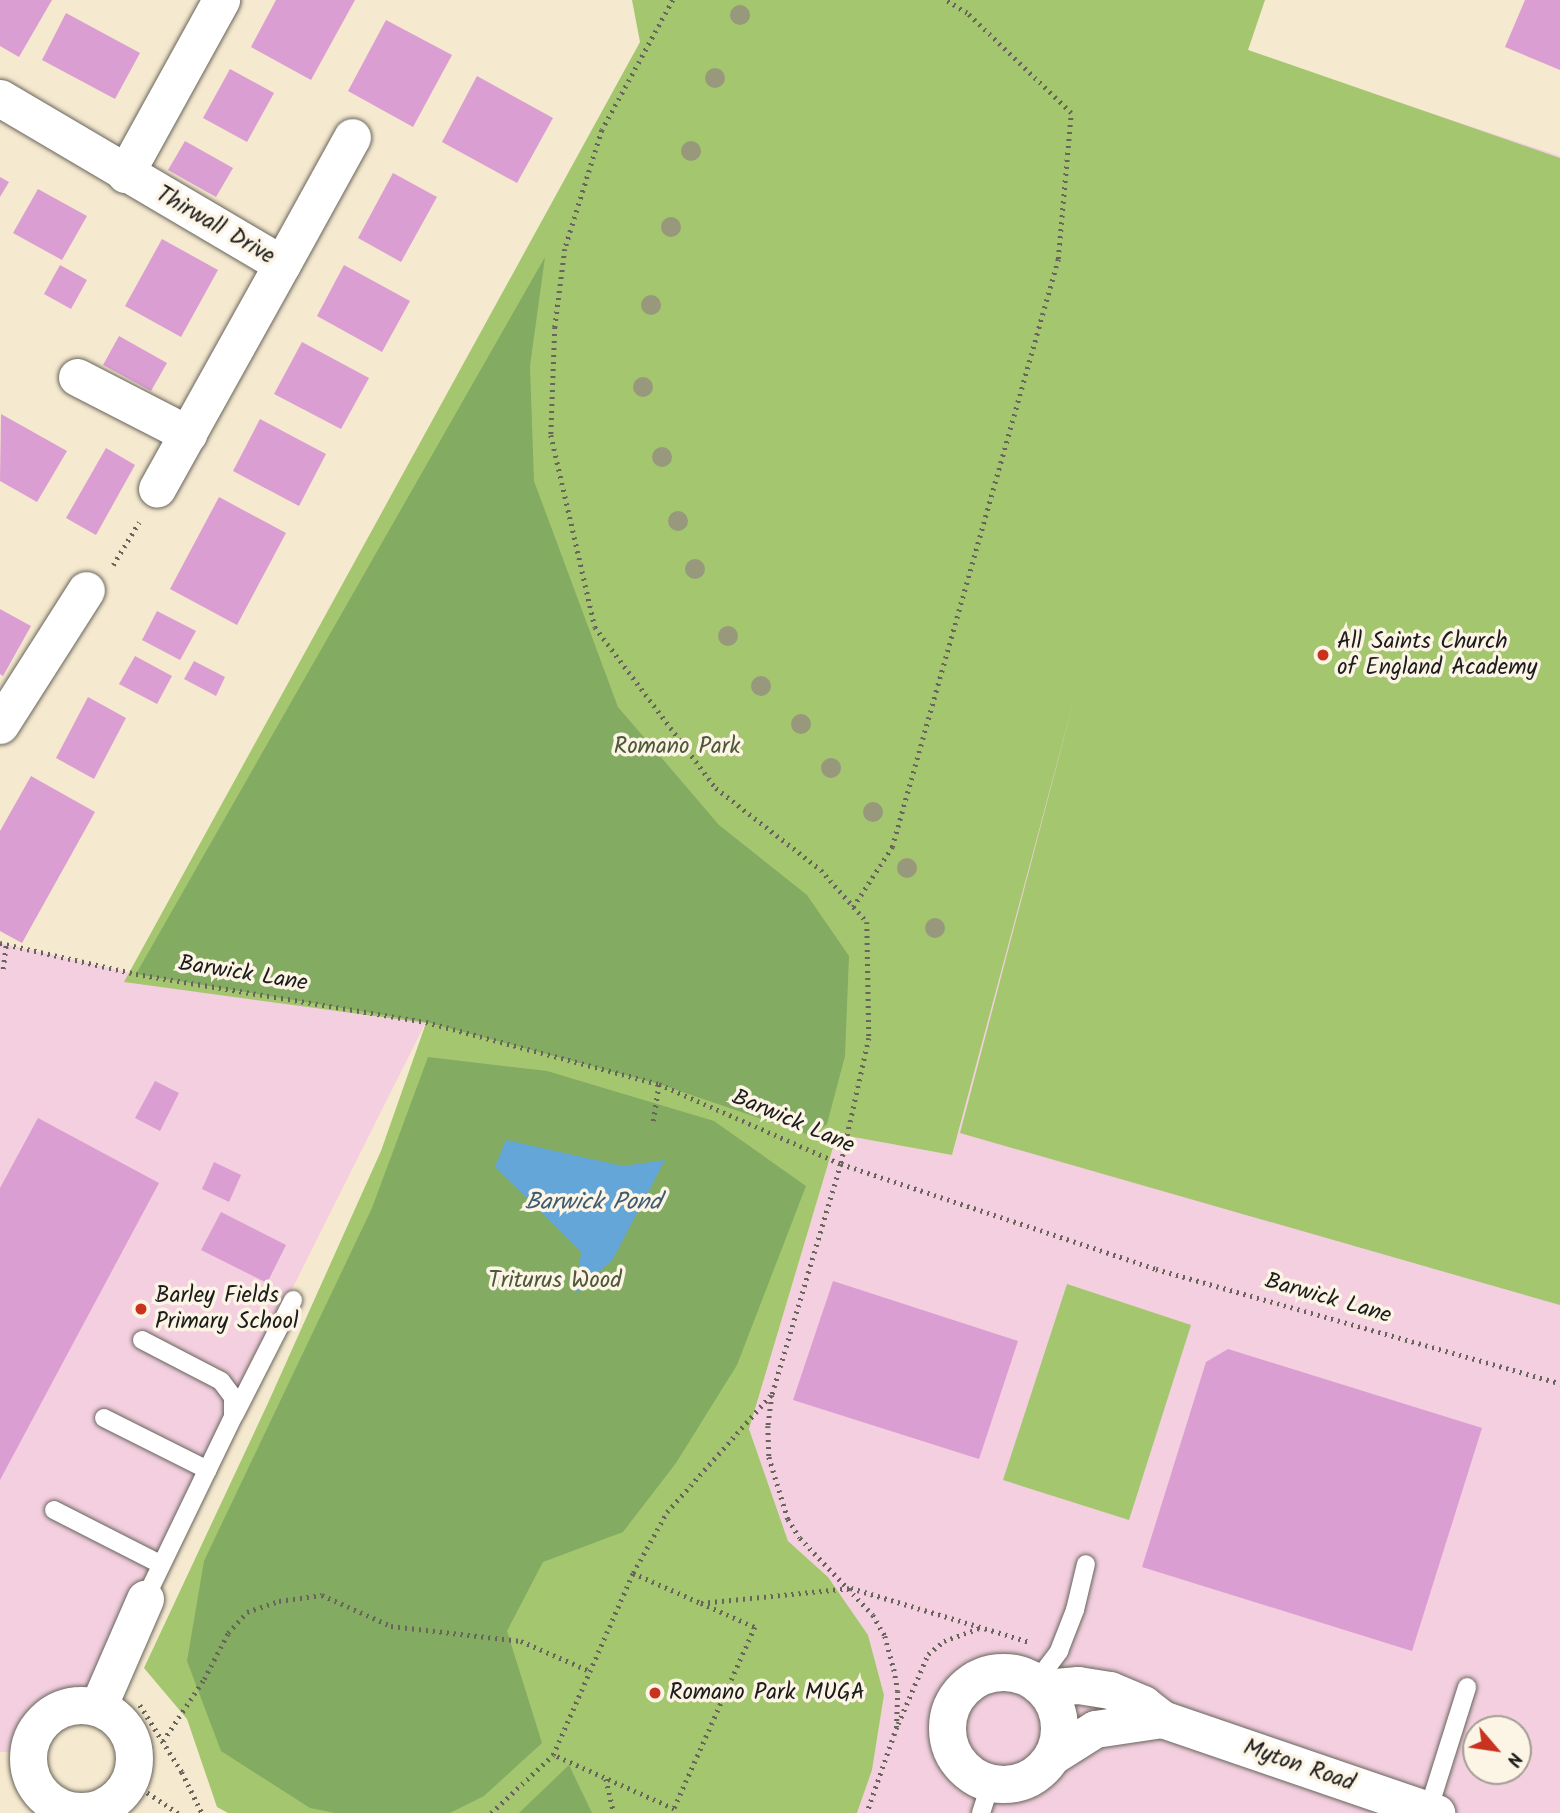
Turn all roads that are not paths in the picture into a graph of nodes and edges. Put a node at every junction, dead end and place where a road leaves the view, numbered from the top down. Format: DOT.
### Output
graph roads {
  1 [pos="221,0"];
  2 [pos="0,98"];
  3 [pos="352,137"];
  4 [pos="125,174"];
  5 [pos="282,264"];
  6 [pos="77,377"];
  7 [pos="188,434"];
  8 [pos="157,489"];
  9 [pos="86,590"];
  10 [pos="0,725"];
  11 [pos="293,1300"];
  12 [pos="142,1339"];
  13 [pos="104,1418"];
  14 [pos="233,1418"];
  15 [pos="208,1470"];
  16 [pos="54,1510"];
  17 [pos="160,1564"];
  18 [pos="1086,1564"];
  19 [pos="145,1599"];
  20 [pos="1040,1685"];
  21 [pos="1467,1687"];
  22 [pos="104,1694"];
  23 [pos="1162,1719"];
  24 [pos="14,1752"];
  25 [pos="1052,1756"];
  26 [pos="986,1798"];
  27 [pos="93,1812"];
  28 [pos="1432,1812"];
  1 -- 4 [label="street"];
  2 -- 4 [label="street, Thirwall Drive"];
  3 -- 5 [label="street"];
  4 -- 5 [label="street, Thirwall Drive"];
  5 -- 7 [label="street, Thirwall Drive"];
  6 -- 7 [label="street"];
  7 -- 8 [label="street, Thirwall Drive"];
  9 -- 10 [label="street"];
  11 -- 14 [label="lane"];
  12 -- 14 [label="lane"];
  13 -- 15 [label="lane"];
  14 -- 15 [label="lane"];
  15 -- 17 [label="lane"];
  16 -- 17 [label="lane"];
  17 -- 19 [label="lane"];
  18 -- 20 [label="lane"];
  19 -- 22 [label="street"];
  20 -- 23 [label="street, Myton Road"];
  20 -- 25 [label="street"];
  20 -- 26 [label="street"];
  21 -- 28 [label="lane"];
  22 -- 24 [label="street"];
  22 -- 27 [label="street"];
  23 -- 25 [label="street, Myton Road"];
  23 -- 28 [label="street, Myton Road"];
  24 -- 27 [label="street"];
  25 -- 26 [label="street"];
}
